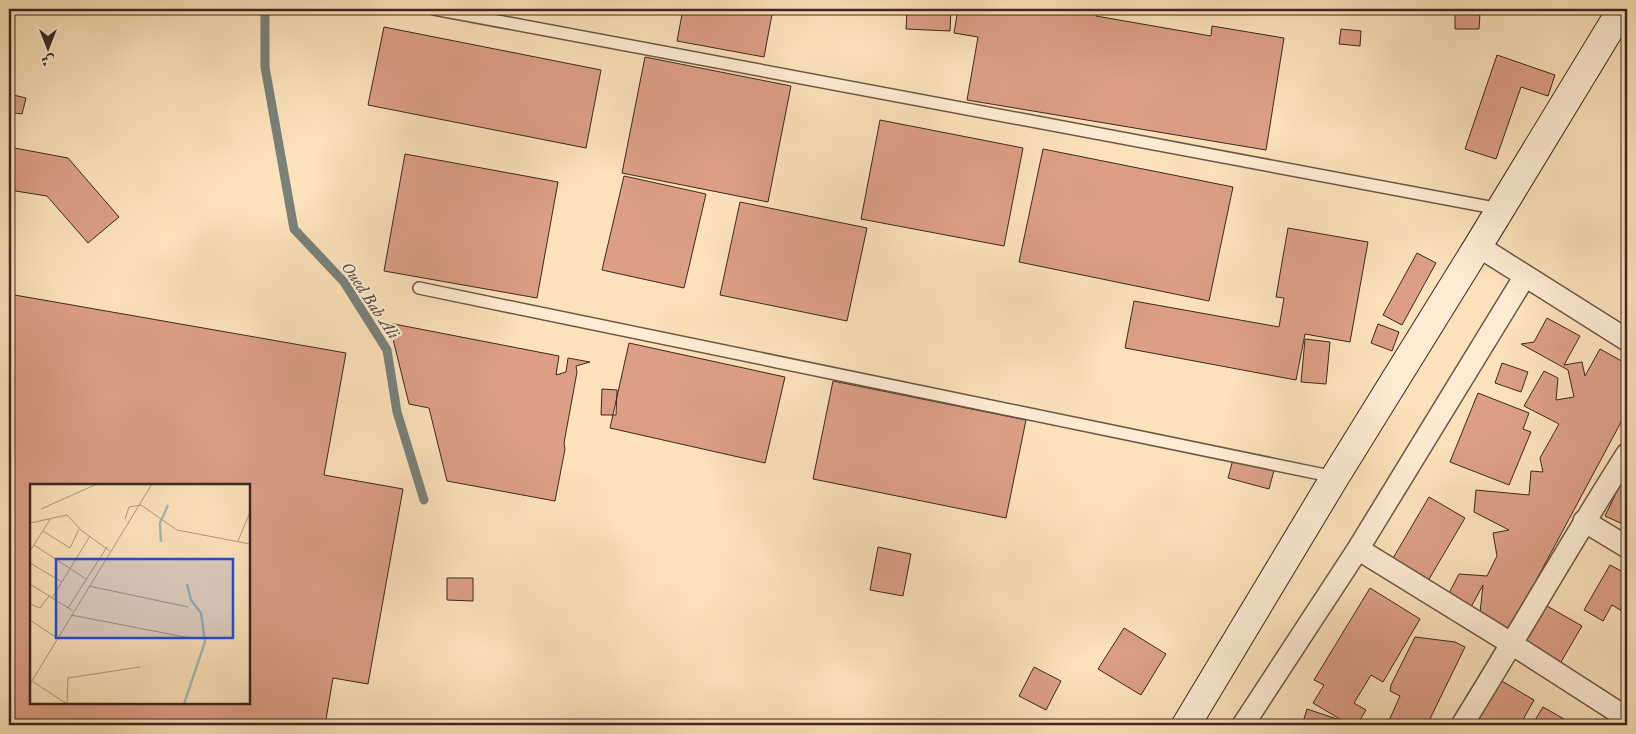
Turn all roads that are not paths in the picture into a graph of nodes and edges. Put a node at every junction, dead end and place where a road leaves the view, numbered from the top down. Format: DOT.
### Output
graph roads {
  1 [pos="434,9"];
  2 [pos="1622,9"];
  3 [pos="1500,209"];
  4 [pos="1478,246"];
  5 [pos="1526,276"];
  6 [pos="419,288"];
  7 [pos="1627,340"];
  8 [pos="1627,454"];
  9 [pos="1335,477"];
  10 [pos="1584,521"];
  11 [pos="1627,547"];
  12 [pos="1358,549"];
  13 [pos="1512,644"];
  14 [pos="1627,718"];
  15 [pos="1186,725"];
  16 [pos="1243,725"];
  17 [pos="1462,725"];
  1 -- 3 [label="lane"];
  2 -- 3 [label="main road"];
  3 -- 4 [label="main road"];
  4 -- 5 [label="street"];
  4 -- 9 [label="main road"];
  5 -- 7 [label="street"];
  5 -- 12 [label="street"];
  6 -- 9 [label="lane"];
  8 -- 10 [label="street"];
  9 -- 15 [label="main road"];
  10 -- 11 [label="street"];
  10 -- 13 [label="street"];
  12 -- 13 [label="street"];
  12 -- 16 [label="street"];
  13 -- 14 [label="street"];
  13 -- 17 [label="street"];
}
